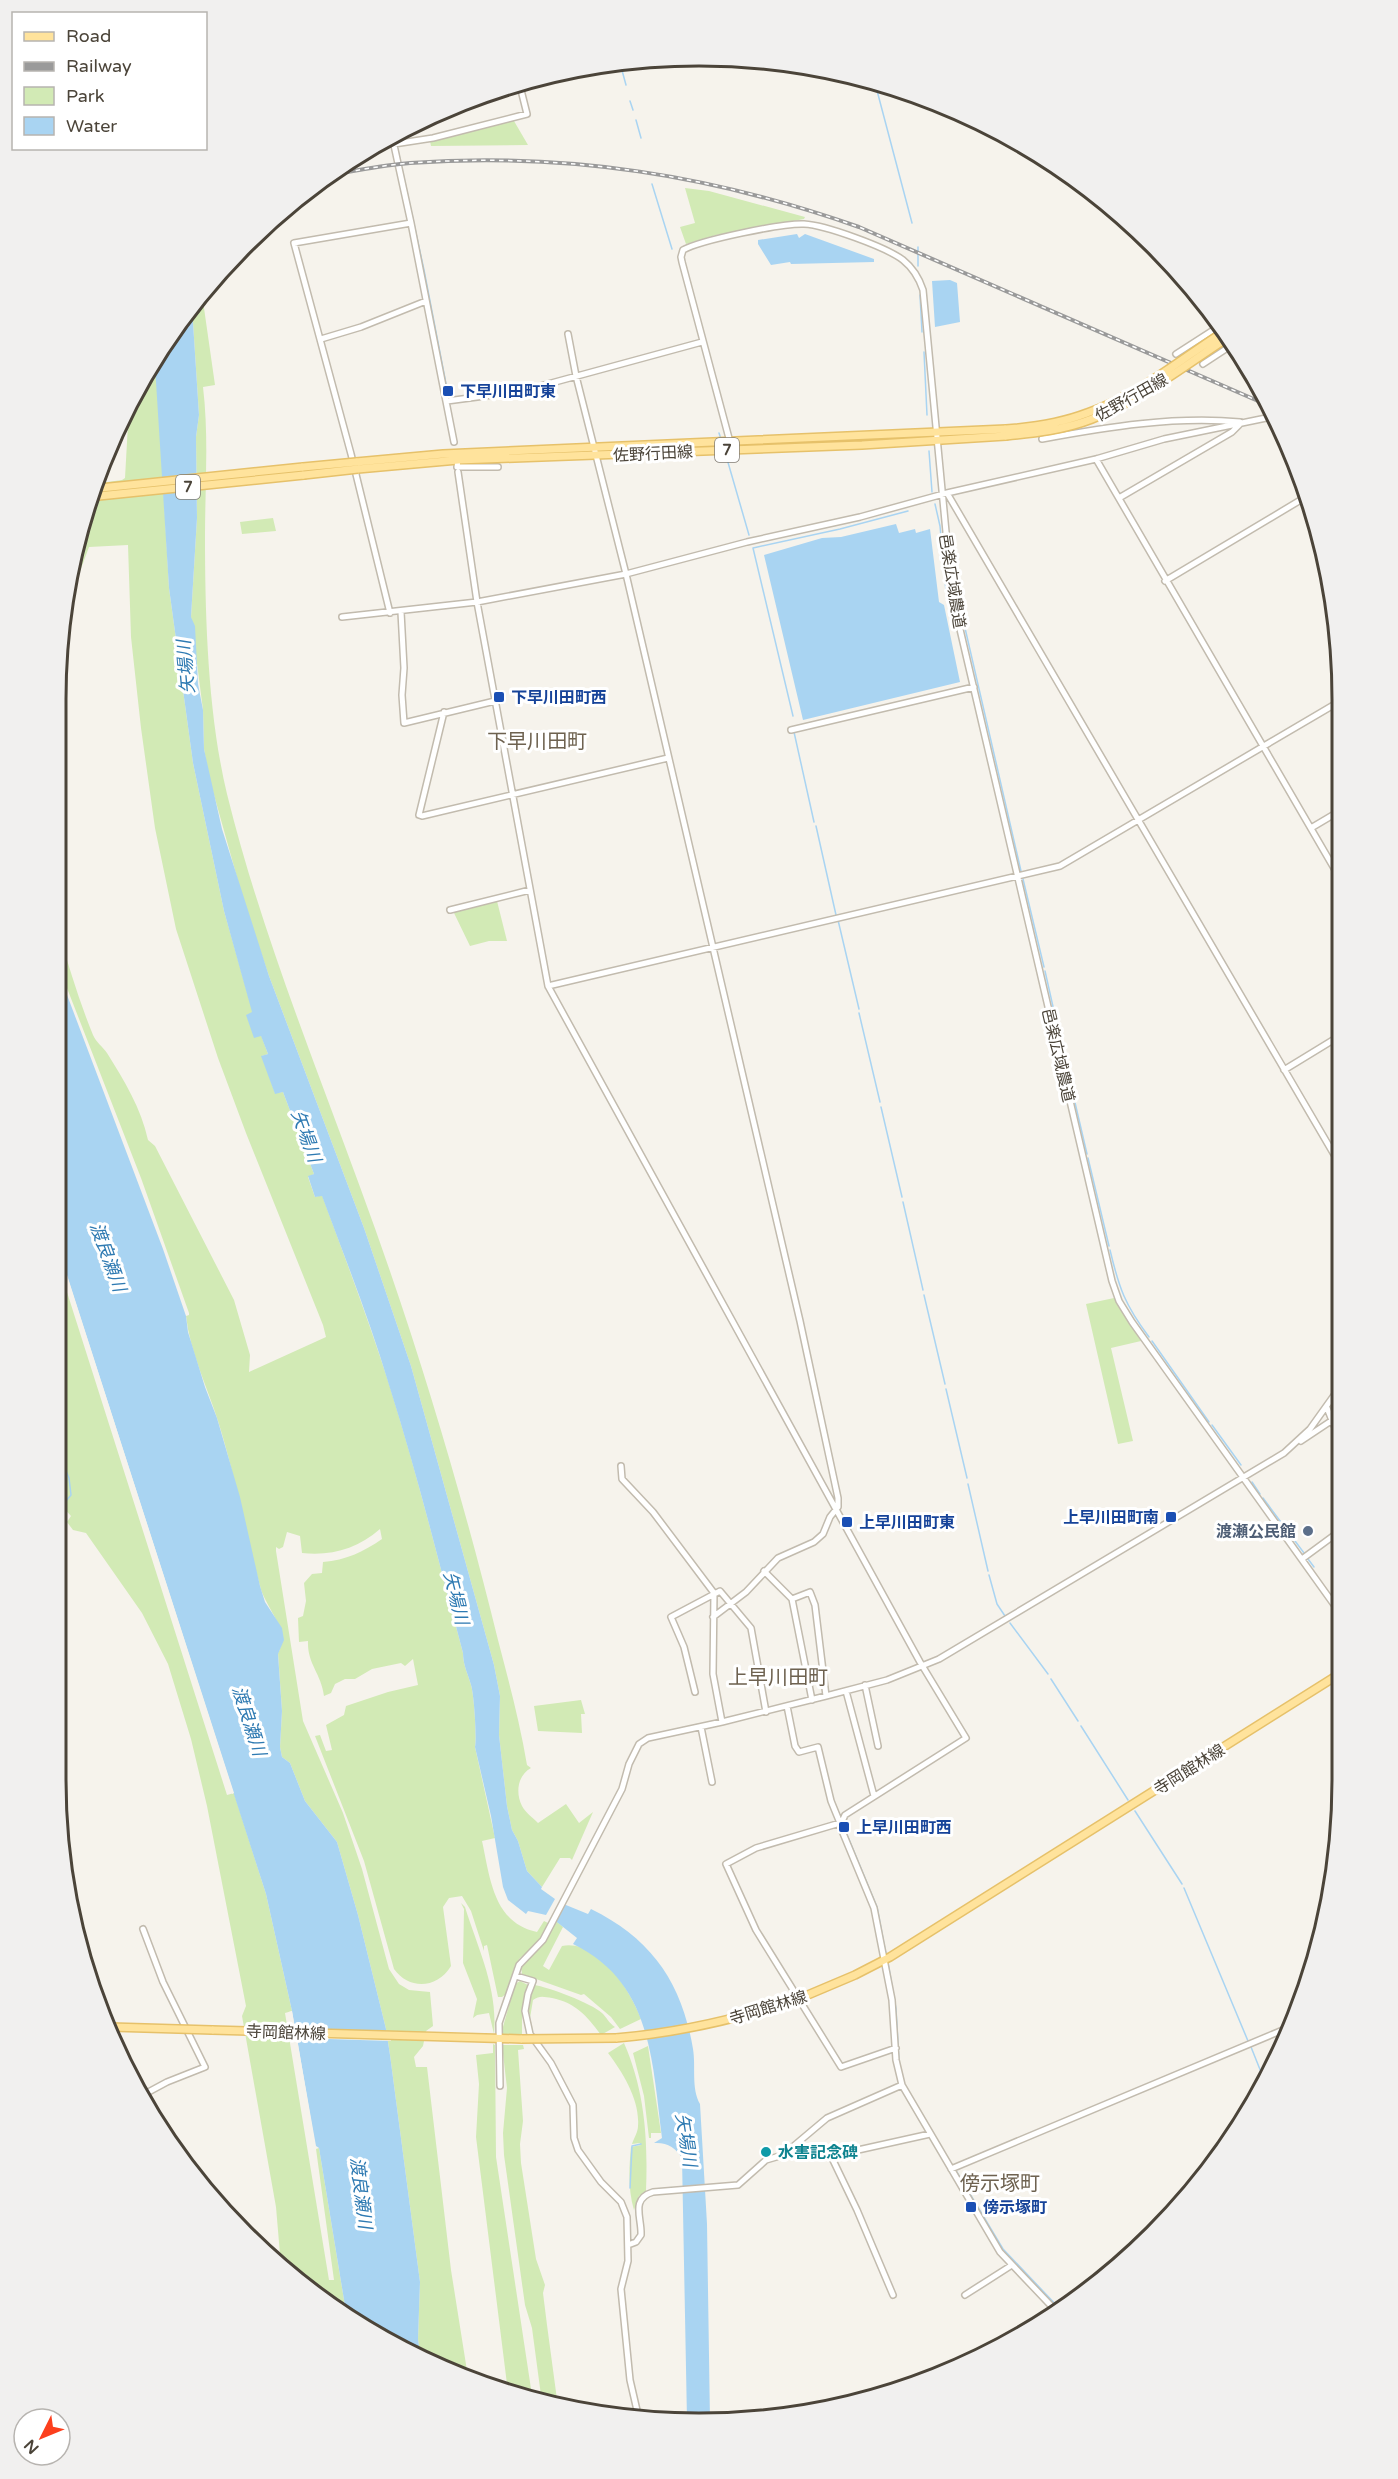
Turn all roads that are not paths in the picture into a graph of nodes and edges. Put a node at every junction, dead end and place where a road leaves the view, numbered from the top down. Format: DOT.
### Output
graph roads {
  1 [pos="522,92"];
  2 [pos="394,144"];
  3 [pos="396,144"];
  4 [pos="411,223"];
  5 [pos="426,301"];
  6 [pos="1213,330"];
  7 [pos="568,334"];
  8 [pos="1217,336"];
  9 [pos="321,339"];
  10 [pos="702,342"];
  11 [pos="1221,342"];
  12 [pos="1226,349"];
  13 [pos="1176,354"];
  14 [pos="1203,364"];
  15 [pos="576,376"];
  16 [pos="447,401"];
  17 [pos="1266,418"];
  18 [pos="1242,422"];
  19 [pos="1006,432"];
  20 [pos="936,437"];
  21 [pos="1042,439"];
  22 [pos="454,442"];
  23 [pos="730,442"];
  24 [pos="594,447"];
  25 [pos="596,456"];
  26 [pos="1096,459"];
  27 [pos="357,466"];
  28 [pos="459,467"];
  29 [pos="498,467"];
  30 [pos="286,473"];
  31 [pos="103,488"];
  32 [pos="944,494"];
  33 [pos="100,496"];
  34 [pos="1119,498"];
  35 [pos="1299,501"];
  36 [pos="626,574"];
  37 [pos="1165,580"];
  38 [pos="477,602"];
  39 [pos="401,612"];
  40 [pos="390,613"];
  41 [pos="342,617"];
  42 [pos="974,687"];
  43 [pos="495,700"];
  44 [pos="1332,707"];
  45 [pos="444,712"];
  46 [pos="791,730"];
  47 [pos="1263,747"];
  48 [pos="668,758"];
  49 [pos="512,794"];
  50 [pos="1332,816"];
  51 [pos="1138,821"];
  52 [pos="1311,828"];
  53 [pos="1332,865"];
  54 [pos="1019,876"];
  55 [pos="530,890"];
  56 [pos="450,910"];
  57 [pos="712,946"];
  58 [pos="548,986"];
  59 [pos="1332,1041"];
  60 [pos="1284,1070"];
  61 [pos="1332,1146"];
  62 [pos="1332,1400"];
  63 [pos="1327,1408"];
  64 [pos="1331,1422"];
  65 [pos="1295,1444"];
  66 [pos="621,1466"];
  67 [pos="1243,1478"];
  68 [pos="836,1510"];
  69 [pos="1332,1537"];
  70 [pos="1302,1559"];
  71 [pos="764,1570"];
  72 [pos="714,1593"];
  73 [pos="792,1599"];
  74 [pos="1332,1602"];
  75 [pos="731,1603"];
  76 [pos="713,1617"];
  77 [pos="923,1667"];
  78 [pos="1332,1679"];
  79 [pos="866,1685"];
  80 [pos="846,1691"];
  81 [pos="695,1692"];
  82 [pos="826,1696"];
  83 [pos="812,1700"];
  84 [pos="787,1706"];
  85 [pos="766,1712"];
  86 [pos="722,1722"];
  87 [pos="701,1727"];
  88 [pos="878,1746"];
  89 [pos="712,1782"];
  90 [pos="874,1796"];
  91 [pos="840,1822"];
  92 [pos="143,1929"];
  93 [pos="884,1960"];
  94 [pos="516,1976"];
  95 [pos="116,2027"];
  96 [pos="1280,2031"];
  97 [pos="497,2039"];
  98 [pos="896,2048"];
  99 [pos="902,2085"];
  100 [pos="500,2086"];
  101 [pos="149,2092"];
  102 [pos="930,2133"];
  103 [pos="951,2169"];
  104 [pos="628,2245"];
  105 [pos="1012,2265"];
  106 [pos="893,2295"];
  107 [pos="965,2295"];
  108 [pos="1051,2306"];
  109 [pos="637,2410"];
  1 -- 3 [label="street"];
  2 -- 4 [label="street"];
  4 -- 5 [label="street"];
  4 -- 9 [label="street"];
  5 -- 9 [label="street"];
  5 -- 16 [label="street"];
  6 -- 13 [label="street"];
  7 -- 15 [label="street"];
  8 -- 19 [label="main road, 佐野行田線 / 7, bridge"];
  9 -- 40 [label="street"];
  10 -- 15 [label="street"];
  10 -- 20 [label="street, 邑楽広域農道"];
  10 -- 23 [label="street, 邑楽広域農道"];
  11 -- 19 [label="main road, 佐野行田線 / 7, bridge"];
  12 -- 14 [label="street"];
  15 -- 16 [label="street"];
  15 -- 24 [label="street"];
  16 -- 22 [label="street"];
  17 -- 18 [label="street"];
  18 -- 21 [label="street"];
  18 -- 26 [label="street"];
  18 -- 34 [label="street"];
  19 -- 20 [label="main road, 佐野行田線 / 7"];
  20 -- 23 [label="main road, 佐野行田線 / 7"];
  20 -- 25 [label="main road, 佐野行田線 / 7"];
  20 -- 32 [label="street, 邑楽広域農道"];
  23 -- 24 [label="main road, 佐野行田線 / 7"];
  24 -- 25 [label="street"];
  24 -- 27 [label="main road, 佐野行田線 / 7"];
  25 -- 28 [label="main road, 佐野行田線 / 7"];
  25 -- 36 [label="street"];
  26 -- 32 [label="street"];
  26 -- 34 [label="street"];
  27 -- 28 [label="main road, 佐野行田線 / 7"];
  27 -- 30 [label="main road, 佐野行田線 / 7, bridge"];
  28 -- 29 [label="street"];
  28 -- 38 [label="street"];
  30 -- 31 [label="main road, 佐野行田線 / 7"];
  30 -- 33 [label="main road, 佐野行田線 / 7"];
  32 -- 36 [label="street"];
  32 -- 42 [label="street, 邑楽広域農道"];
  32 -- 51 [label="street"];
  34 -- 37 [label="street"];
  35 -- 37 [label="street"];
  36 -- 38 [label="street"];
  36 -- 48 [label="street"];
  37 -- 47 [label="street"];
  38 -- 39 [label="street"];
  38 -- 43 [label="street"];
  39 -- 40 [label="street"];
  39 -- 45 [label="street"];
  40 -- 41 [label="street"];
  42 -- 46 [label="street"];
  42 -- 54 [label="street, 邑楽広域農道"];
  43 -- 45 [label="street"];
  43 -- 49 [label="street"];
  44 -- 47 [label="street"];
  45 -- 49 [label="street"];
  47 -- 51 [label="street"];
  47 -- 52 [label="street"];
  48 -- 49 [label="street"];
  48 -- 57 [label="street"];
  49 -- 55 [label="street"];
  50 -- 52 [label="street"];
  51 -- 54 [label="street"];
  51 -- 60 [label="street"];
  52 -- 53 [label="street"];
  54 -- 57 [label="street"];
  54 -- 67 [label="street, 邑楽広域農道"];
  55 -- 56 [label="street"];
  55 -- 58 [label="street"];
  57 -- 58 [label="street"];
  57 -- 68 [label="street"];
  58 -- 68 [label="street"];
  59 -- 60 [label="street"];
  60 -- 61 [label="street"];
  62 -- 63 [label="street"];
  63 -- 64 [label="street"];
  63 -- 65 [label="street"];
  64 -- 65 [label="street"];
  65 -- 67 [label="street"];
  66 -- 72 [label="street"];
  67 -- 70 [label="street, 邑楽広域農道"];
  67 -- 77 [label="street"];
  68 -- 71 [label="street"];
  68 -- 77 [label="street"];
  69 -- 70 [label="street"];
  70 -- 74 [label="street, 邑楽広域農道"];
  71 -- 73 [label="street"];
  71 -- 75 [label="street"];
  72 -- 75 [label="street"];
  72 -- 76 [label="street"];
  72 -- 81 [label="street"];
  73 -- 82 [label="street"];
  73 -- 83 [label="street"];
  75 -- 76 [label="street"];
  75 -- 85 [label="street"];
  76 -- 86 [label="street"];
  77 -- 79 [label="street"];
  77 -- 90 [label="street"];
  78 -- 93 [label="main road, 寺岡館林線"];
  79 -- 80 [label="street"];
  79 -- 88 [label="street"];
  80 -- 82 [label="street"];
  80 -- 90 [label="street"];
  82 -- 83 [label="street"];
  83 -- 84 [label="street"];
  84 -- 85 [label="street"];
  84 -- 91 [label="street"];
  85 -- 86 [label="street"];
  86 -- 87 [label="street"];
  87 -- 89 [label="street"];
  87 -- 94 [label="street"];
  90 -- 91 [label="street"];
  91 -- 93 [label="street"];
  91 -- 98 [label="street"];
  92 -- 101 [label="street"];
  93 -- 97 [label="main road, 寺岡館林線, bridge"];
  93 -- 98 [label="street"];
  94 -- 97 [label="street"];
  94 -- 104 [label="street"];
  95 -- 97 [label="main road, 寺岡館林線, bridge"];
  96 -- 103 [label="street"];
  97 -- 100 [label="street"];
  98 -- 99 [label="street"];
  99 -- 102 [label="street"];
  99 -- 104 [label="street"];
  102 -- 103 [label="street"];
  102 -- 106 [label="street"];
  103 -- 105 [label="street"];
  104 -- 109 [label="street"];
  105 -- 107 [label="street"];
  105 -- 108 [label="street"];
}
